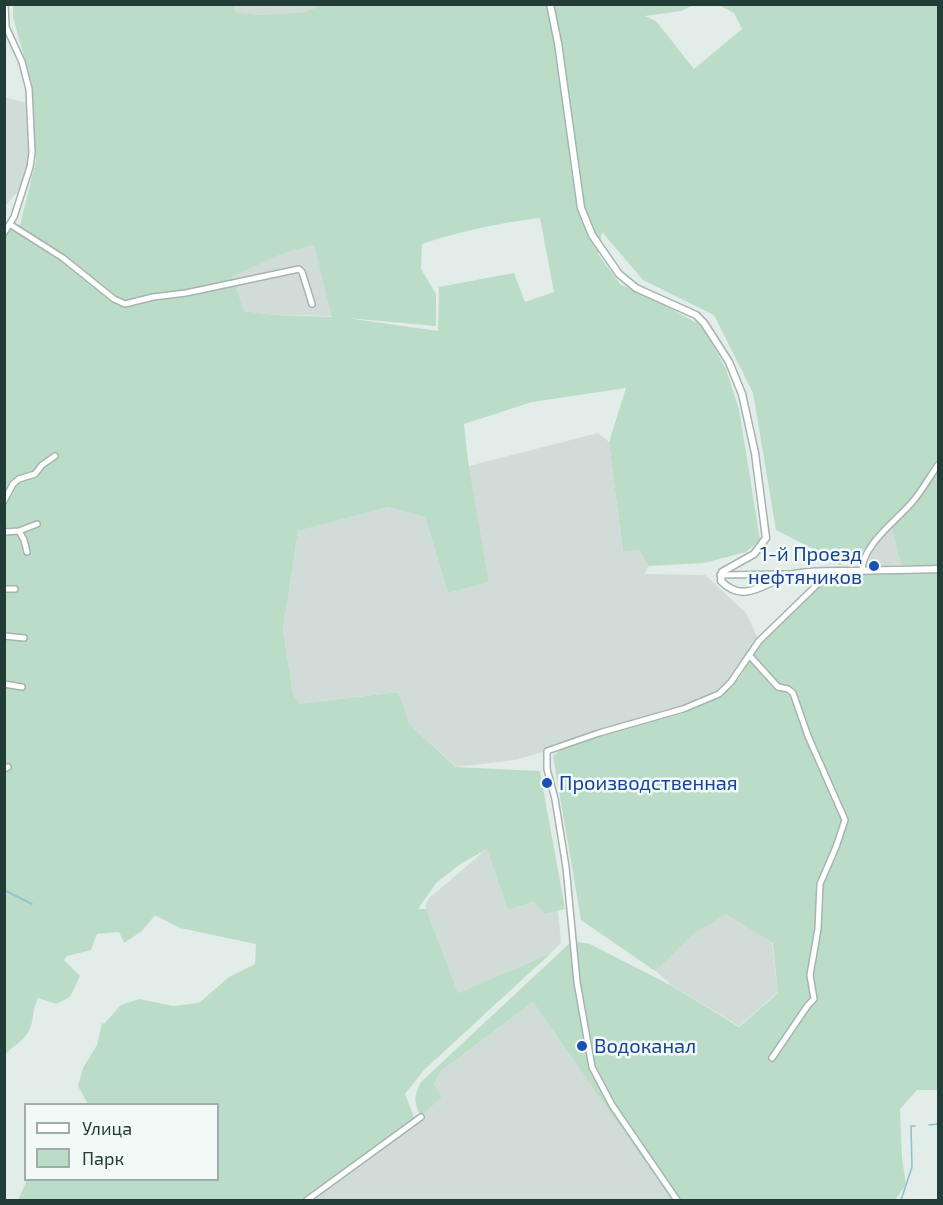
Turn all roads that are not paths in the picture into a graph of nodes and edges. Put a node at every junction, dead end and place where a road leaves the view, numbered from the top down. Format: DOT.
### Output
graph roads {
  1 [pos="5,4"];
  2 [pos="550,4"];
  3 [pos="11,225"];
  4 [pos="4,233"];
  5 [pos="312,304"];
  6 [pos="55,456"];
  7 [pos="939,465"];
  8 [pos="4,501"];
  9 [pos="37,524"];
  10 [pos="19,531"];
  11 [pos="4,532"];
  12 [pos="27,552"];
  13 [pos="939,569"];
  14 [pos="827,571"];
  15 [pos="862,571"];
  16 [pos="791,574"];
  17 [pos="720,575"];
  18 [pos="4,589"];
  19 [pos="15,589"];
  20 [pos="4,636"];
  21 [pos="24,638"];
  22 [pos="749,655"];
  23 [pos="4,684"];
  24 [pos="22,687"];
  25 [pos="772,1058"];
  26 [pos="421,1117"];
  27 [pos="307,1200"];
  28 [pos="677,1200"];
  1 -- 3 [label="street"];
  2 -- 17 [label="street"];
  3 -- 4 [label="street"];
  3 -- 5 [label="street"];
  6 -- 8 [label="street"];
  7 -- 15 [label="street"];
  9 -- 10 [label="street"];
  10 -- 11 [label="street"];
  10 -- 12 [label="street"];
  13 -- 15 [label="street"];
  14 -- 15 [label="street"];
  14 -- 16 [label="street"];
  14 -- 22 [label="street"];
  16 -- 17 [label="street"];
  16 -- 17 [label="street"];
  18 -- 19 [label="street"];
  20 -- 21 [label="street"];
  22 -- 25 [label="street"];
  22 -- 28 [label="street"];
  23 -- 24 [label="street"];
  26 -- 27 [label="street"];
}
